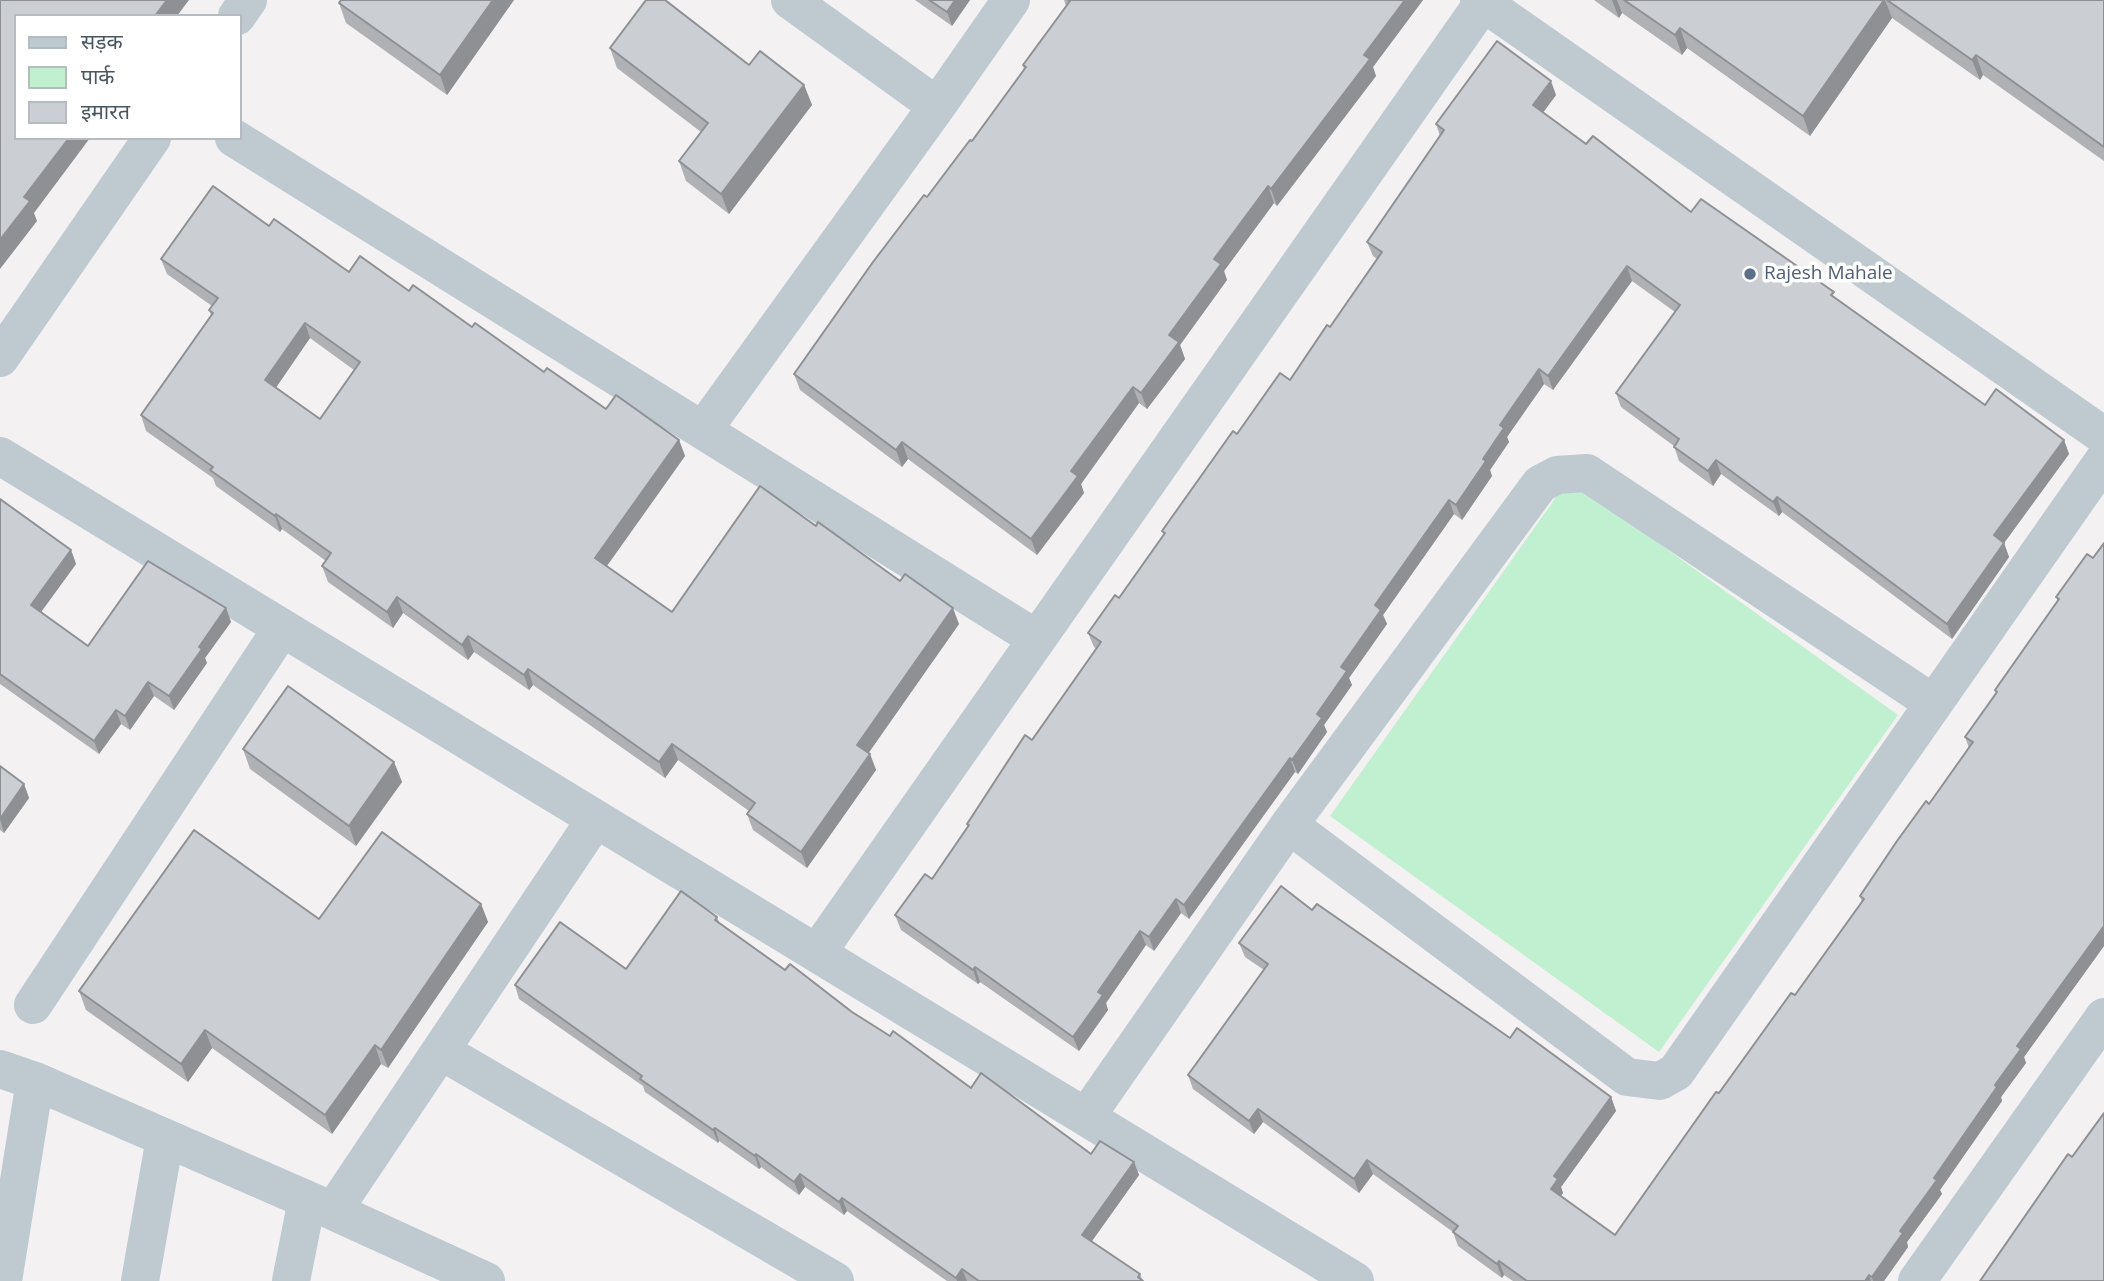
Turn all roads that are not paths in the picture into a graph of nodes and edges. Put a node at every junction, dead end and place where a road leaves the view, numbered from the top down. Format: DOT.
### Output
graph roads {
  1 [pos="790,0"];
  2 [pos="1011,0"];
  3 [pos="1482,1"];
  4 [pos="937,107"];
  5 [pos="151,140"];
  6 [pos="237,140"];
  7 [pos="0,358"];
  8 [pos="703,430"];
  9 [pos="2104,436"];
  10 [pos="0,457"];
  11 [pos="2104,460"];
  12 [pos="282,628"];
  13 [pos="1037,639"];
  14 [pos="1933,703"];
  15 [pos="595,820"];
  16 [pos="1289,825"];
  17 [pos="817,953"];
  18 [pos="33,1005"];
  19 [pos="2104,1017"];
  20 [pos="441,1051"];
  21 [pos="17,1075"];
  22 [pos="1086,1117"];
  23 [pos="165,1138"];
  24 [pos="320,1206"];
  25 [pos="475,1279"];
  26 [pos="3,1281"];
  27 [pos="140,1281"];
  28 [pos="291,1281"];
  29 [pos="835,1281"];
  30 [pos="1355,1281"];
  31 [pos="1917,1281"];
  1 -- 4 [label="street"];
  2 -- 4 [label="street"];
  3 -- 9 [label="street"];
  3 -- 13 [label="street"];
  4 -- 8 [label="street"];
  5 -- 7 [label="street"];
  6 -- 8 [label="street"];
  8 -- 13 [label="street"];
  10 -- 12 [label="street"];
  11 -- 14 [label="street"];
  12 -- 15 [label="street"];
  12 -- 18 [label="street"];
  13 -- 17 [label="street"];
  14 -- 16 [label="street"];
  14 -- 16 [label="street"];
  15 -- 17 [label="street"];
  15 -- 20 [label="street"];
  16 -- 22 [label="street"];
  17 -- 22 [label="street"];
  19 -- 31 [label="street"];
  20 -- 24 [label="street"];
  20 -- 29 [label="street"];
  21 -- 23 [label="street"];
  21 -- 26 [label="street"];
  22 -- 30 [label="street"];
  23 -- 24 [label="street"];
  23 -- 27 [label="street"];
  24 -- 25 [label="street"];
  24 -- 28 [label="street"];
}
